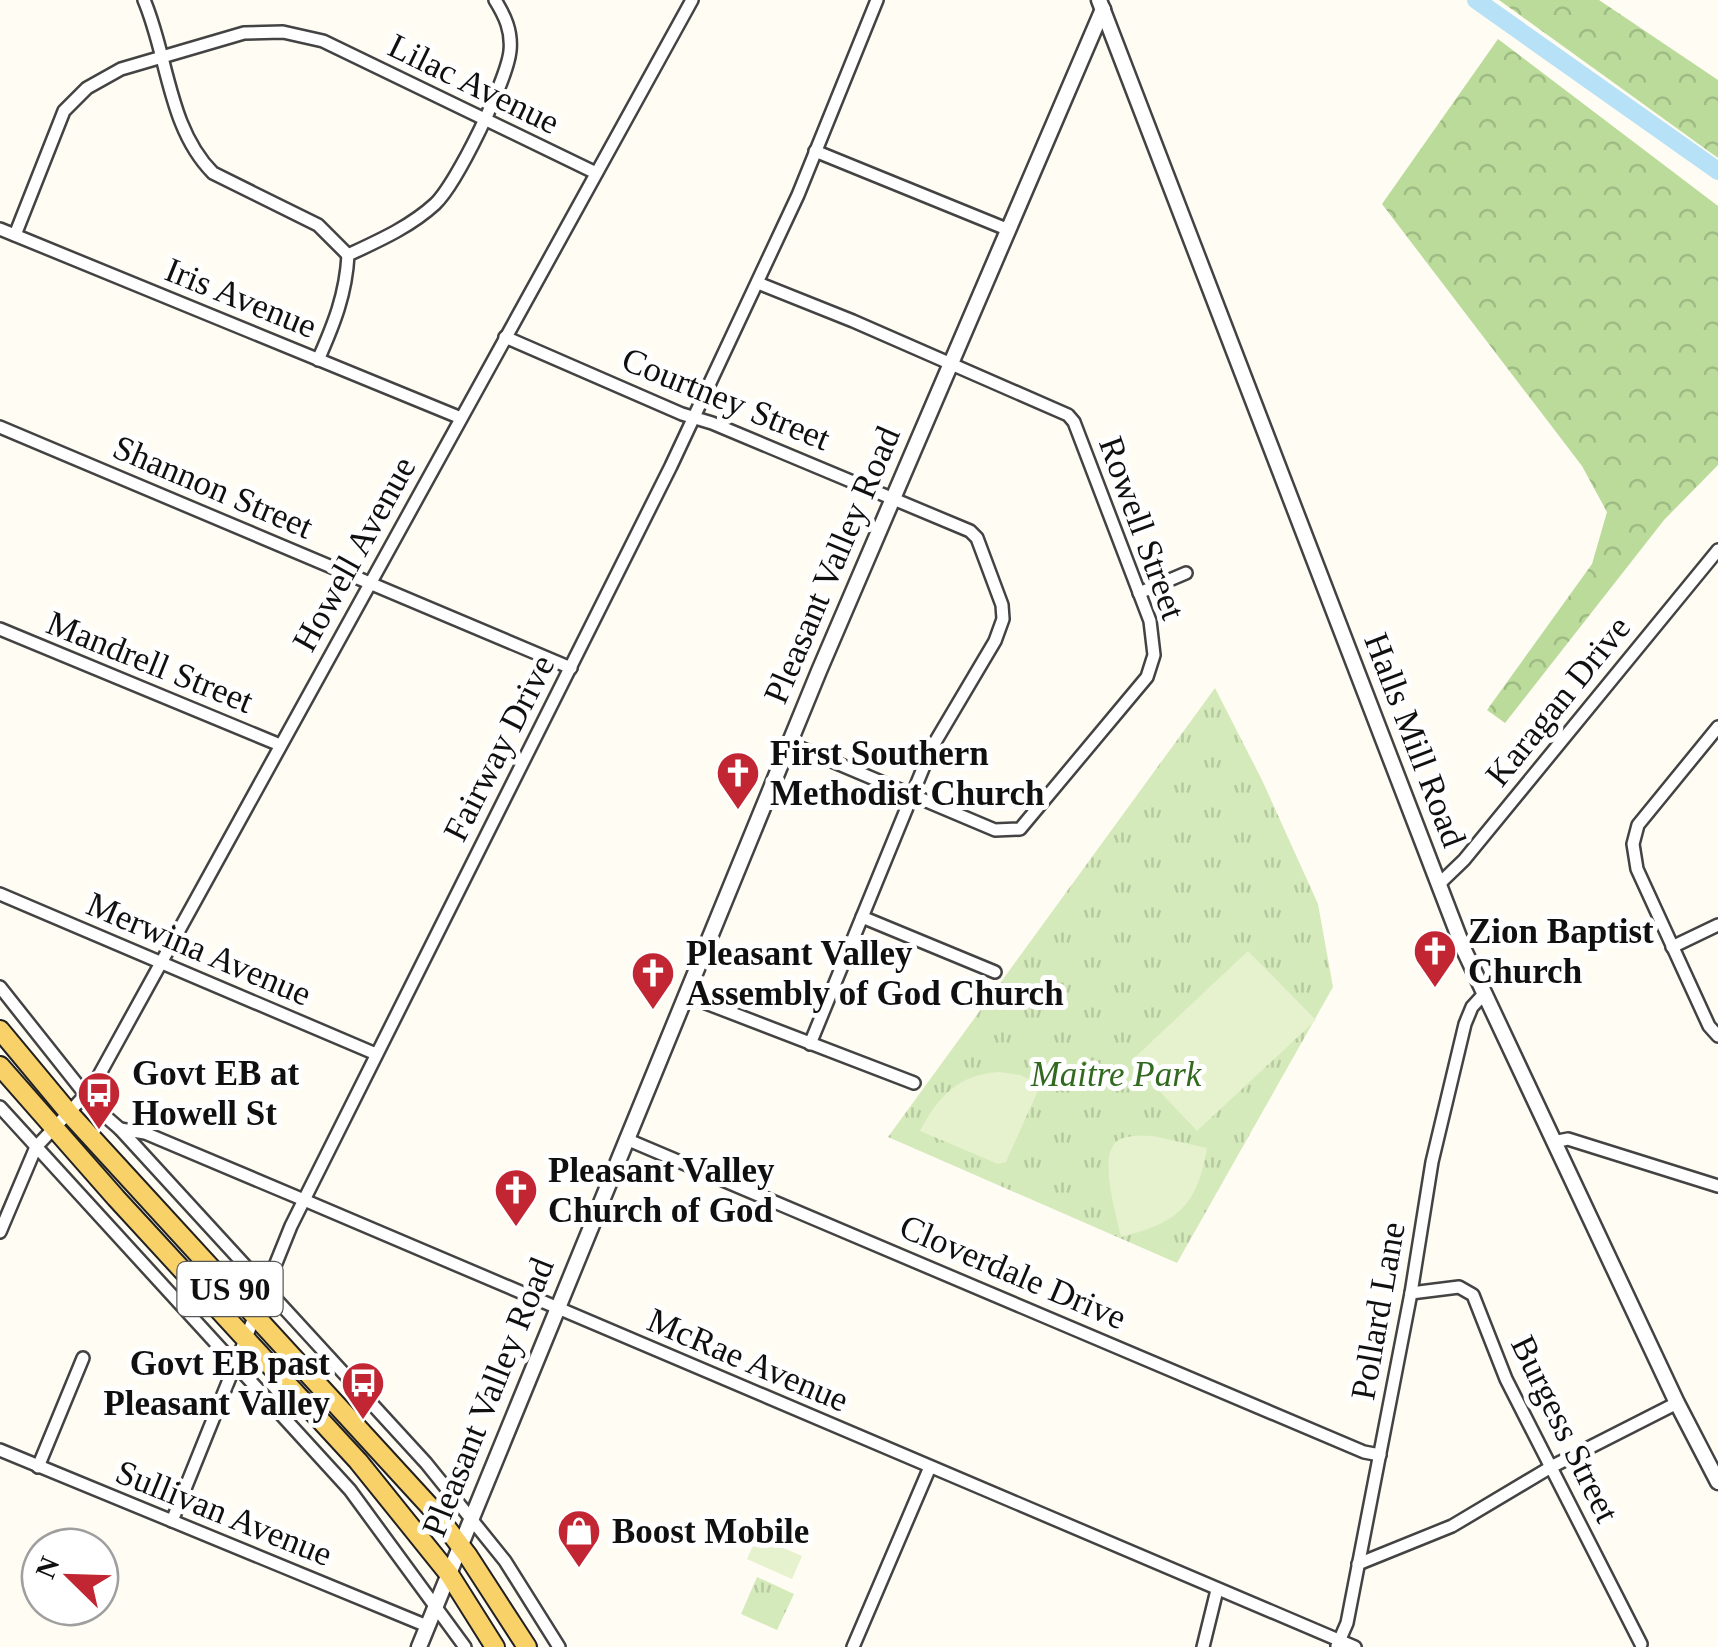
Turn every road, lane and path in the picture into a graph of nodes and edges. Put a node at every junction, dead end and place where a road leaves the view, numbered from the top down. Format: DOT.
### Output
graph roads {
  1 [pos="144,0"];
  2 [pos="494,0"];
  3 [pos="692,0"];
  4 [pos="878,0"];
  5 [pos="1101,5"];
  6 [pos="162,57"];
  7 [pos="483,119"];
  8 [pos="816,151"];
  9 [pos="596,174"];
  10 [pos="0,229"];
  11 [pos="1009,230"];
  12 [pos="14,235"];
  13 [pos="348,255"];
  14 [pos="758,284"];
  15 [pos="505,337"];
  16 [pos="318,360"];
  17 [pos="952,363"];
  18 [pos="694,417"];
  19 [pos="461,418"];
  20 [pos="0,427"];
  21 [pos="894,497"];
  22 [pos="1718,550"];
  23 [pos="1186,574"];
  24 [pos="370,582"];
  25 [pos="1139,593"];
  26 [pos="0,629"];
  27 [pos="570,668"];
  28 [pos="1718,727"];
  29 [pos="789,744"];
  30 [pos="280,745"];
  31 [pos="912,796"];
  32 [pos="1438,884"];
  33 [pos="0,894"];
  34 [pos="862,917"];
  35 [pos="1718,926"];
  36 [pos="1672,947"];
  37 [pos="159,963"];
  38 [pos="995,972"];
  39 [pos="0,986"];
  40 [pos="685,996"];
  41 [pos="1483,996"];
  42 [pos="0,1030"];
  43 [pos="1718,1036"];
  44 [pos="810,1044"];
  45 [pos="376,1054"];
  46 [pos="0,1066"];
  47 [pos="914,1083"];
  48 [pos="86,1094"];
  49 [pos="0,1108"];
  50 [pos="62,1120"];
  51 [pos="120,1128"];
  52 [pos="626,1138"];
  53 [pos="1553,1142"];
  54 [pos="36,1147"];
  55 [pos="1718,1186"];
  56 [pos="304,1200"];
  57 [pos="0,1232"];
  58 [pos="266,1289"];
  59 [pos="1411,1293"];
  60 [pos="556,1307"];
  61 [pos="254,1316"];
  62 [pos="245,1338"];
  63 [pos="84,1358"];
  64 [pos="234,1364"];
  65 [pos="1676,1403"];
  66 [pos="0,1450"];
  67 [pos="1380,1455"];
  68 [pos="38,1466"];
  69 [pos="930,1467"];
  70 [pos="1551,1467"];
  71 [pos="1718,1482"];
  72 [pos="472,1518"];
  73 [pos="172,1521"];
  74 [pos="460,1547"];
  75 [pos="1358,1564"];
  76 [pos="449,1574"];
  77 [pos="1217,1590"];
  78 [pos="436,1604"];
  79 [pos="427,1626"];
  80 [pos="1338,1644"];
  81 [pos="1641,1644"];
  82 [pos="418,1647"];
  83 [pos="465,1647"];
  84 [pos="496,1647"];
  85 [pos="527,1647"];
  86 [pos="559,1647"];
  87 [pos="853,1647"];
  88 [pos="1203,1647"];
  89 [pos="1355,1647"];
  1 -- 6 [label="street"];
  2 -- 7 [label="street"];
  3 -- 9 [label="street, Howell Avenue"];
  4 -- 8 [label="street, Fairway Drive"];
  5 -- 11 [label="street, Pleasant Valley Road"];
  5 -- 32 [label="street, Halls Mill Road"];
  6 -- 7 [label="street, Lilac Avenue"];
  6 -- 12 [label="street, Lilac Avenue"];
  6 -- 13 [label="street"];
  7 -- 9 [label="street, Lilac Avenue"];
  7 -- 13 [label="street"];
  8 -- 11 [label="street"];
  8 -- 14 [label="street, Fairway Drive"];
  9 -- 15 [label="street, Howell Avenue"];
  10 -- 12 [label="street, Iris Avenue"];
  11 -- 17 [label="street, Pleasant Valley Road"];
  12 -- 16 [label="street, Iris Avenue"];
  13 -- 16 [label="street"];
  14 -- 17 [label="street, Rowell Street"];
  14 -- 18 [label="street, Fairway Drive"];
  15 -- 18 [label="street, Courtney Street"];
  15 -- 19 [label="street, Howell Avenue"];
  16 -- 19 [label="street, Iris Avenue"];
  17 -- 21 [label="street, Pleasant Valley Road"];
  17 -- 25 [label="street, Rowell Street"];
  18 -- 21 [label="street, Courtney Street"];
  18 -- 27 [label="street, Fairway Drive"];
  19 -- 24 [label="street, Howell Avenue"];
  20 -- 24 [label="street, Shannon Street"];
  21 -- 29 [label="street, Pleasant Valley Road"];
  21 -- 31 [label="street, Courtney Street"];
  22 -- 32 [label="street, Karagan Drive"];
  23 -- 25 [label="street"];
  24 -- 27 [label="street, Shannon Street"];
  24 -- 30 [label="street, Howell Avenue"];
  25 -- 31 [label="street, Rowell Street"];
  26 -- 30 [label="street, Mandrell Street"];
  27 -- 45 [label="street, Fairway Drive"];
  28 -- 36 [label="street"];
  29 -- 31 [label="street"];
  29 -- 40 [label="street, Pleasant Valley Road"];
  30 -- 37 [label="street, Howell Avenue"];
  31 -- 34 [label="street, Courtney Street"];
  32 -- 41 [label="street, Halls Mill Road"];
  33 -- 37 [label="street, Merwina Avenue"];
  34 -- 38 [label="street"];
  34 -- 44 [label="street, Courtney Street"];
  35 -- 36 [label="street"];
  36 -- 43 [label="street"];
  37 -- 45 [label="street, Merwina Avenue"];
  37 -- 48 [label="street, Howell Avenue"];
  39 -- 48 [label="street"];
  40 -- 44 [label="street"];
  40 -- 52 [label="street, Pleasant Valley Road"];
  41 -- 53 [label="street, Halls Mill Road"];
  41 -- 59 [label="street, Pollard Lane"];
  42 -- 50 [label="main road, US 90"];
  44 -- 47 [label="street"];
  45 -- 56 [label="street, Fairway Drive"];
  46 -- 50 [label="main road, US 90"];
  48 -- 50 [label="street, Howell Avenue"];
  48 -- 51 [label="street"];
  49 -- 54 [label="street"];
  50 -- 54 [label="street, Howell Avenue"];
  50 -- 61 [label="main road, US 90"];
  50 -- 62 [label="main road, US 90"];
  51 -- 56 [label="street, McRae Avenue"];
  51 -- 58 [label="street"];
  52 -- 60 [label="street, Pleasant Valley Road"];
  52 -- 67 [label="street, Cloverdale Drive"];
  53 -- 55 [label="street"];
  53 -- 65 [label="street, Halls Mill Road"];
  54 -- 57 [label="street"];
  54 -- 64 [label="street"];
  56 -- 58 [label="street, Fairway Drive"];
  56 -- 60 [label="street, McRae Avenue"];
  58 -- 61 [label="street, Fairway Drive"];
  58 -- 72 [label="street"];
  59 -- 67 [label="street, Pollard Lane"];
  59 -- 70 [label="street, Burgess Street"];
  60 -- 69 [label="street, McRae Avenue"];
  60 -- 72 [label="street, Pleasant Valley Road"];
  61 -- 62 [label="street, Fairway Drive"];
  61 -- 74 [label="main road, US 90"];
  62 -- 64 [label="street, Fairway Drive"];
  62 -- 76 [label="main road, US 90"];
  63 -- 68 [label="street"];
  64 -- 73 [label="street, Fairway Drive"];
  64 -- 78 [label="street"];
  65 -- 70 [label="street"];
  65 -- 71 [label="street, Halls Mill Road"];
  66 -- 68 [label="street, Sullivan Avenue"];
  67 -- 75 [label="street, Pollard Lane"];
  68 -- 73 [label="street, Sullivan Avenue"];
  69 -- 77 [label="street, McRae Avenue"];
  69 -- 87 [label="street"];
  70 -- 75 [label="street"];
  70 -- 81 [label="street, Burgess Street"];
  72 -- 74 [label="street, Pleasant Valley Road"];
  72 -- 86 [label="street"];
  73 -- 79 [label="street, Sullivan Avenue"];
  74 -- 76 [label="street, Pleasant Valley Road"];
  74 -- 85 [label="main road, US 90"];
  75 -- 80 [label="street, Pollard Lane"];
  76 -- 78 [label="street, Pleasant Valley Road"];
  76 -- 84 [label="main road, US 90"];
  77 -- 80 [label="street, McRae Avenue"];
  77 -- 88 [label="street"];
  78 -- 79 [label="street, Pleasant Valley Road"];
  78 -- 83 [label="street"];
  79 -- 82 [label="street, Pleasant Valley Road"];
  80 -- 89 [label="street, McRae Avenue"];
}
